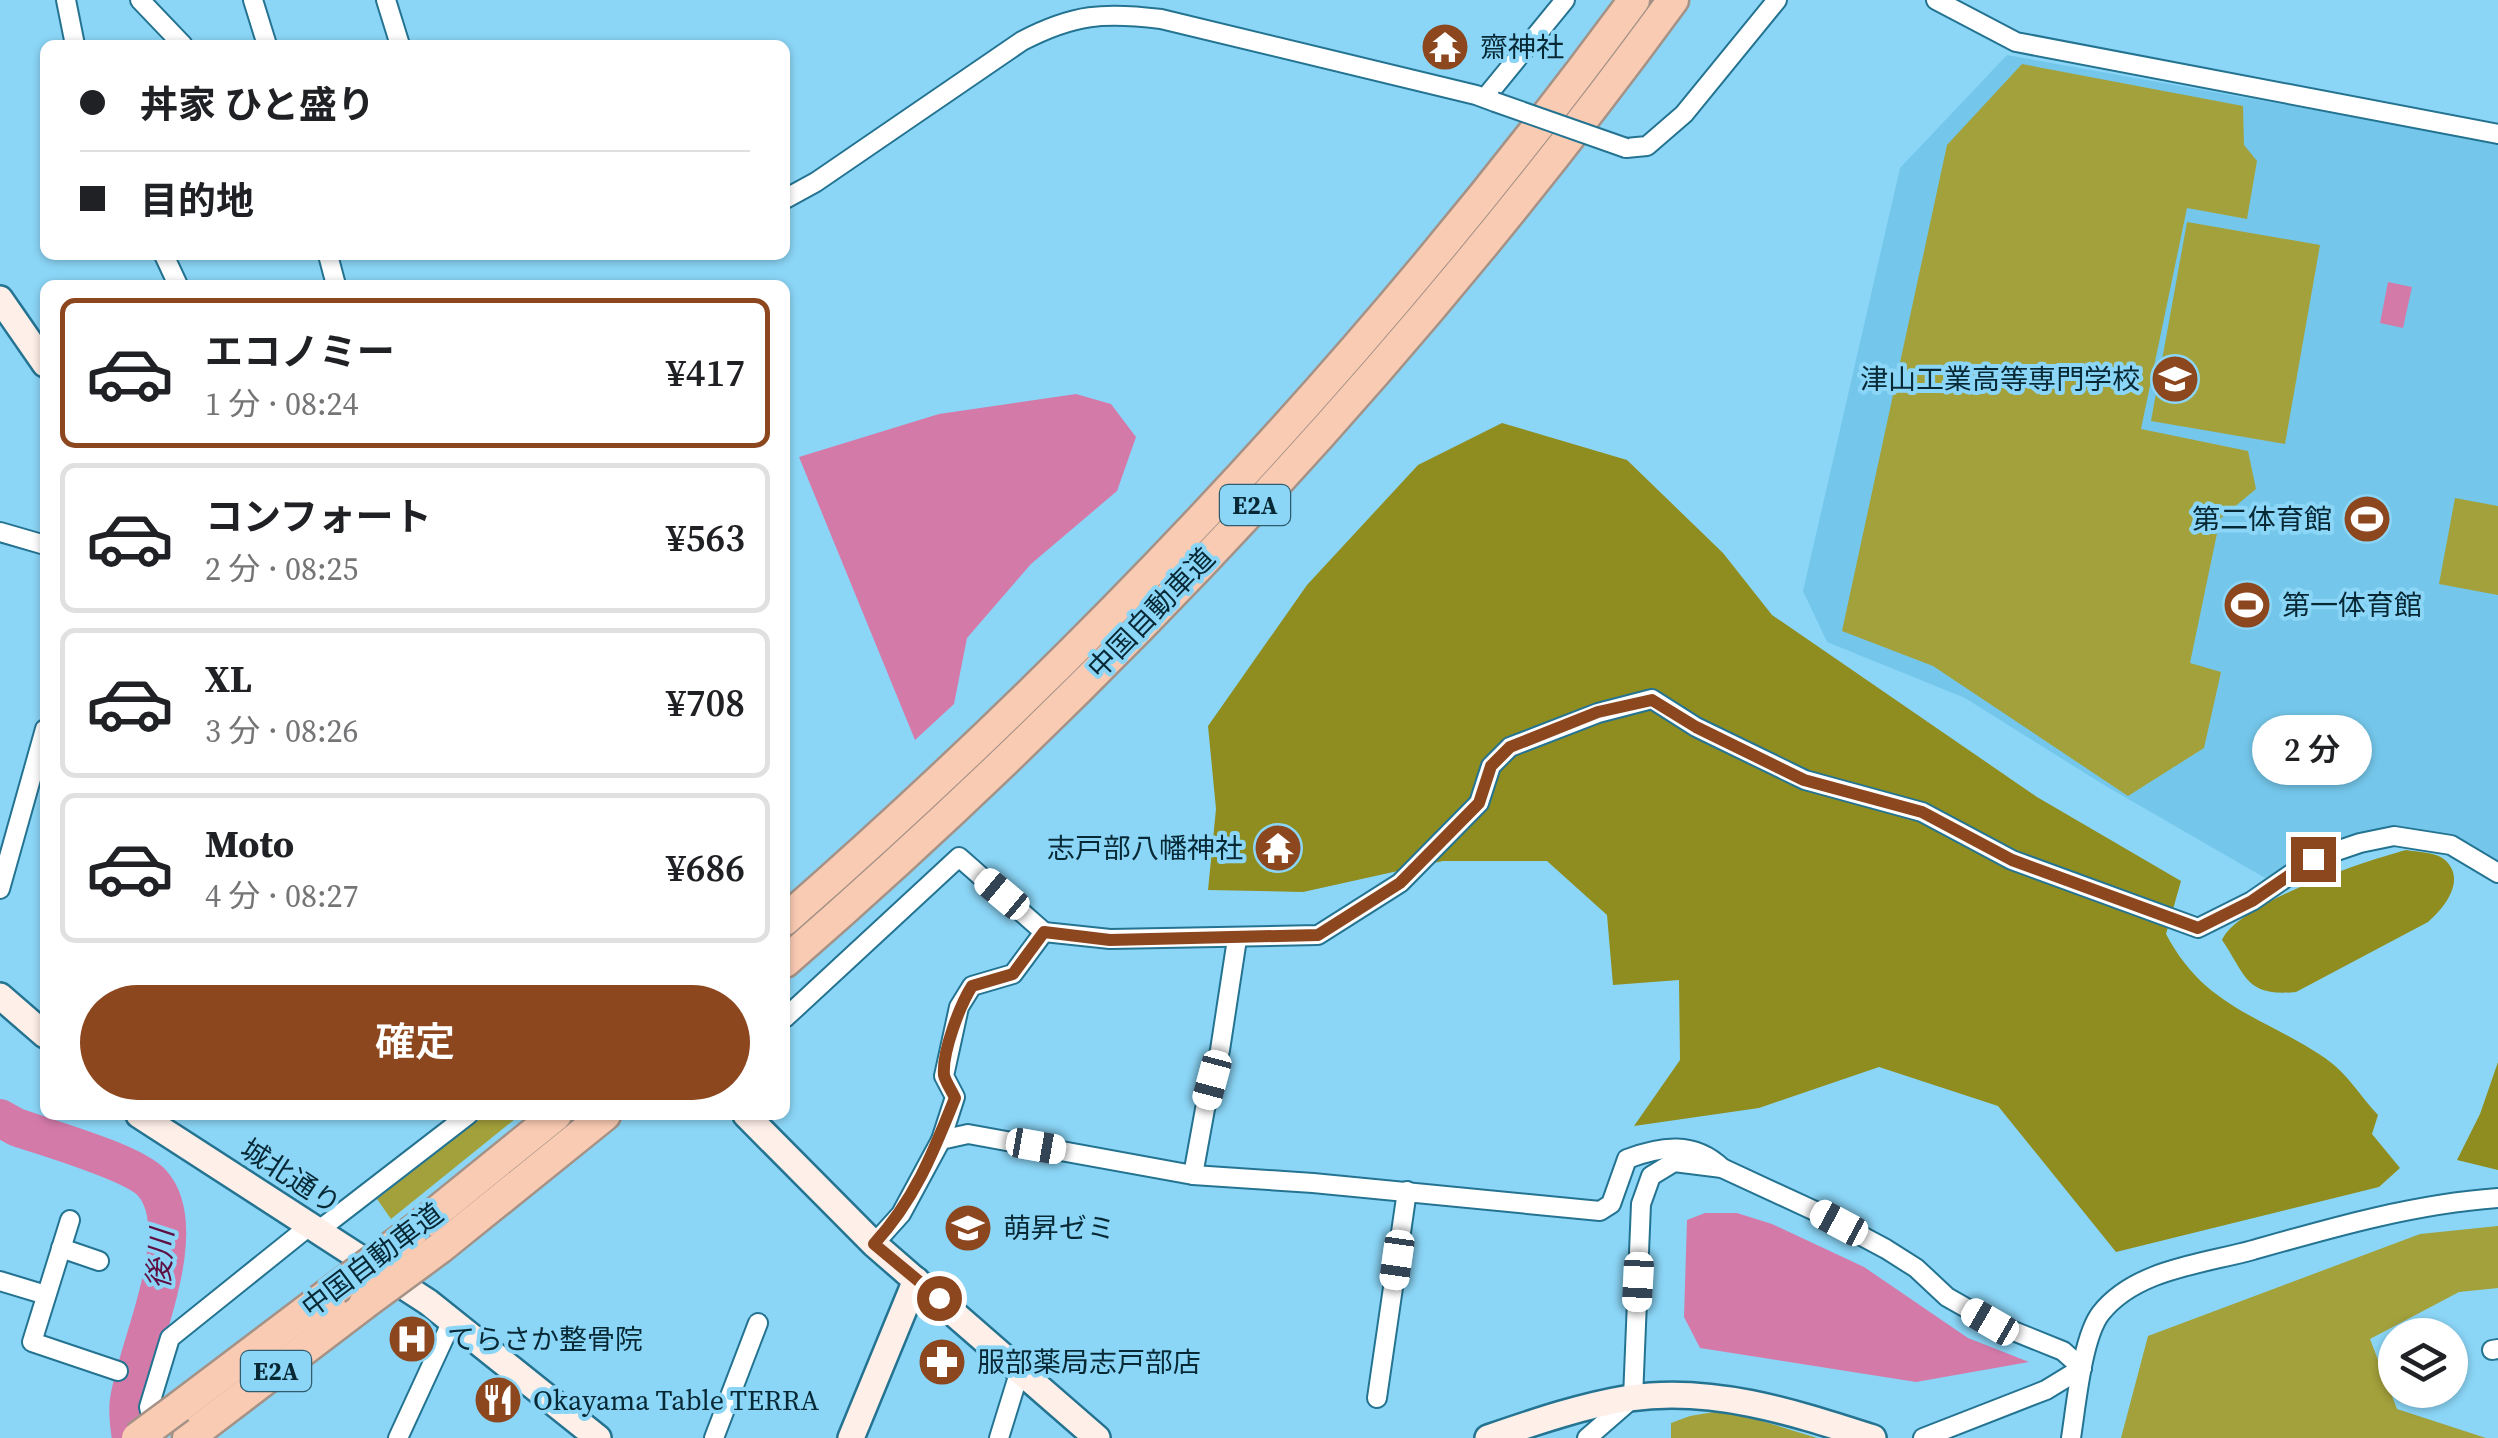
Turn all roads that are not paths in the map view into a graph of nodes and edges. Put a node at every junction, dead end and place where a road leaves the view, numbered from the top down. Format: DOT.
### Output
graph roads {
  1 [pos="66,0"];
  2 [pos="140,0"];
  3 [pos="253,0"];
  4 [pos="386,0"];
  5 [pos="1565,0"];
  6 [pos="1634,0"];
  7 [pos="1673,0"];
  8 [pos="1777,0"];
  9 [pos="1936,0"];
  10 [pos="74,40"];
  11 [pos="178,40"];
  12 [pos="265,40"];
  13 [pos="398,40"];
  14 [pos="1490,100"];
  15 [pos="2498,134"];
  16 [pos="790,196"];
  17 [pos="0,298"];
  18 [pos="40,357"];
  19 [pos="0,532"];
  20 [pos="40,544"];
  21 [pos="40,747"];
  22 [pos="2498,873"];
  23 [pos="0,889"];
  24 [pos="790,915"];
  25 [pos="1044,932"];
  26 [pos="1238,939"];
  27 [pos="790,957"];
  28 [pos="0,996"];
  29 [pos="790,1013"];
  30 [pos="40,1031"];
  31 [pos="147,1120"];
  32 [pos="461,1120"];
  33 [pos="550,1120"];
  34 [pos="599,1120"];
  35 [pos="751,1120"];
  36 [pos="940,1140"];
  37 [pos="1722,1168"];
  38 [pos="1193,1175"];
  39 [pos="1407,1192"];
  40 [pos="2498,1198"];
  41 [pos="70,1220"];
  42 [pos="316,1227"];
  43 [pos="874,1244"];
  44 [pos="61,1248"];
  45 [pos="100,1261"];
  46 [pos="916,1280"];
  47 [pos="0,1282"];
  48 [pos="46,1296"];
  49 [pos="452,1320"];
  50 [pos="758,1323"];
  51 [pos="2082,1368"];
  52 [pos="1020,1370"];
  53 [pos="118,1371"];
  54 [pos="1377,1398"];
  55 [pos="1633,1398"];
  56 [pos="137,1438"];
  57 [pos="156,1438"];
  58 [pos="188,1438"];
  59 [pos="398,1438"];
  60 [pos="598,1438"];
  61 [pos="714,1438"];
  62 [pos="851,1438"];
  63 [pos="999,1438"];
  64 [pos="1097,1438"];
  65 [pos="1488,1438"];
  66 [pos="1588,1438"];
  67 [pos="1873,1438"];
  68 [pos="1923,1438"];
  69 [pos="2072,1438"];
  1 -- 10 [label="street"];
  2 -- 11 [label="street"];
  3 -- 12 [label="street"];
  4 -- 13 [label="street"];
  5 -- 14 [label="street"];
  6 -- 24 [label="highway, 中国自動車道 / E2A"];
  7 -- 27 [label="highway, 中国自動車道 / E2A"];
  8 -- 14 [label="street, bridge"];
  9 -- 15 [label="street"];
  14 -- 16 [label="street"];
  17 -- 18 [label="street"];
  19 -- 20 [label="street"];
  21 -- 23 [label="street"];
  22 -- 26 [label="street"];
  25 -- 26 [label="street"];
  25 -- 29 [label="street"];
  25 -- 36 [label="street"];
  26 -- 38 [label="street"];
  28 -- 30 [label="street"];
  31 -- 42 [label="street, 城北通り"];
  32 -- 42 [label="street"];
  33 -- 56 [label="highway, 中国自動車道 / E2A, bridge"];
  34 -- 58 [label="highway, 中国自動車道 / E2A, bridge"];
  35 -- 43 [label="street"];
  36 -- 38 [label="street"];
  36 -- 43 [label="street"];
  37 -- 39 [label="street"];
  37 -- 51 [label="street"];
  37 -- 55 [label="street"];
  38 -- 39 [label="street"];
  39 -- 54 [label="street"];
  40 -- 51 [label="street"];
  41 -- 44 [label="street"];
  42 -- 49 [label="street, 城北通り"];
  42 -- 57 [label="street"];
  43 -- 46 [label="street"];
  44 -- 45 [label="street"];
  44 -- 48 [label="street"];
  46 -- 52 [label="street"];
  46 -- 62 [label="street"];
  47 -- 48 [label="street"];
  48 -- 53 [label="street"];
  49 -- 59 [label="street"];
  49 -- 60 [label="street, 城北通り"];
  50 -- 61 [label="street"];
  51 -- 68 [label="street"];
  51 -- 69 [label="street"];
  52 -- 63 [label="street"];
  52 -- 64 [label="street"];
  55 -- 65 [label="street"];
  55 -- 66 [label="street"];
  55 -- 67 [label="street"];
}
